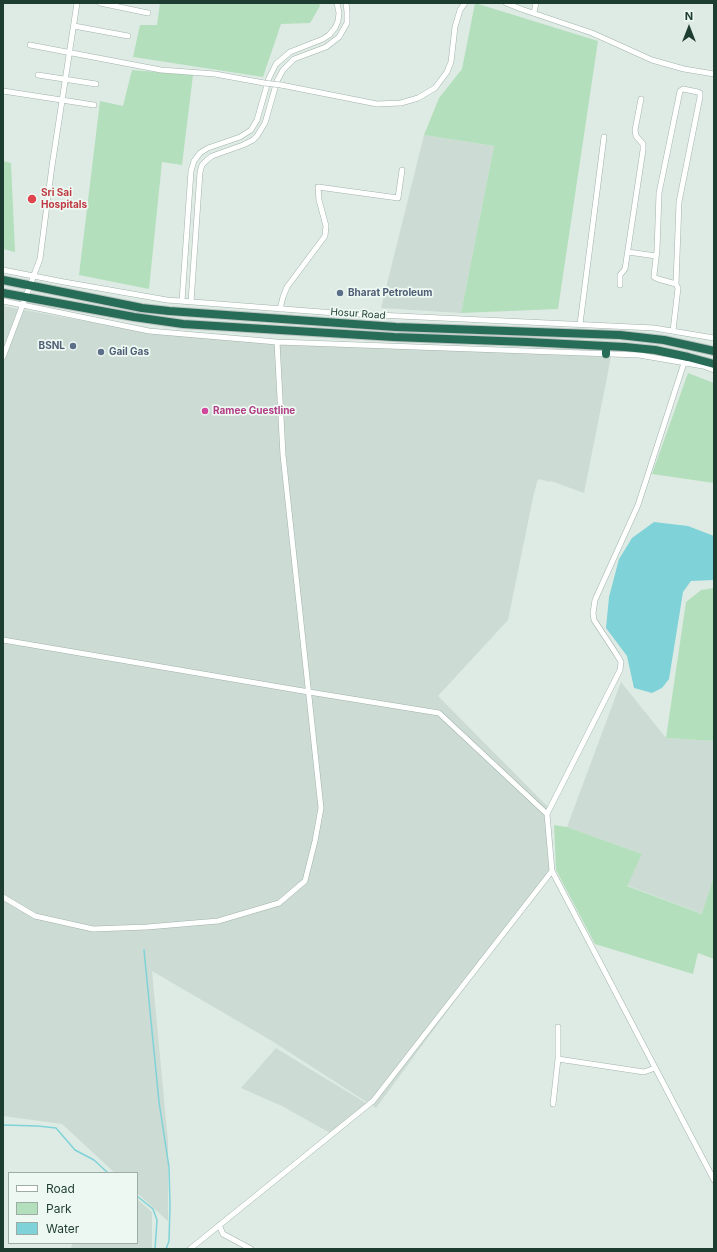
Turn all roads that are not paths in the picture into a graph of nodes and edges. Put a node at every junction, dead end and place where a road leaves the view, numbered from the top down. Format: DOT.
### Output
graph roads {
  1 [pos="77,3"];
  2 [pos="100,3"];
  3 [pos="337,3"];
  4 [pos="346,3"];
  5 [pos="465,3"];
  6 [pos="506,3"];
  7 [pos="536,3"];
  8 [pos="127,6"];
  9 [pos="148,13"];
  10 [pos="534,13"];
  11 [pos="74,26"];
  12 [pos="128,36"];
  13 [pos="30,45"];
  14 [pos="70,52"];
  15 [pos="714,74"];
  16 [pos="38,75"];
  17 [pos="65,79"];
  18 [pos="96,84"];
  19 [pos="3,91"];
  20 [pos="641,99"];
  21 [pos="62,100"];
  22 [pos="94,105"];
  23 [pos="604,137"];
  24 [pos="402,170"];
  25 [pos="628,252"];
  26 [pos="656,256"];
  27 [pos="3,270"];
  28 [pos="33,276"];
  29 [pos="3,280"];
  30 [pos="676,284"];
  31 [pos="620,285"];
  32 [pos="30,286"];
  33 [pos="3,293"];
  34 [pos="3,301"];
  35 [pos="25,301"];
  36 [pos="182,301"];
  37 [pos="191,302"];
  38 [pos="280,309"];
  39 [pos="580,324"];
  40 [pos="673,331"];
  41 [pos="714,338"];
  42 [pos="277,342"];
  43 [pos="606,350"];
  44 [pos="714,351"];
  45 [pos="3,358"];
  46 [pos="684,363"];
  47 [pos="714,364"];
  48 [pos="714,370"];
  49 [pos="3,640"];
  50 [pos="309,692"];
  51 [pos="547,814"];
  52 [pos="552,871"];
  53 [pos="3,898"];
  54 [pos="558,1027"];
  55 [pos="558,1059"];
  56 [pos="655,1068"];
  57 [pos="553,1104"];
  58 [pos="714,1180"];
  59 [pos="219,1226"];
  60 [pos="190,1249"];
  61 [pos="251,1249"];
  1 -- 11 [label="street"];
  2 -- 8 [label="street"];
  3 -- 36 [label="street"];
  4 -- 37 [label="street"];
  5 -- 14 [label="street, bridge"];
  6 -- 10 [label="street"];
  7 -- 10 [label="street"];
  8 -- 9 [label="street"];
  10 -- 15 [label="street"];
  11 -- 12 [label="street"];
  11 -- 14 [label="street"];
  13 -- 14 [label="street"];
  14 -- 17 [label="street"];
  16 -- 17 [label="street"];
  17 -- 18 [label="street"];
  17 -- 21 [label="street"];
  19 -- 21 [label="street"];
  20 -- 25 [label="street"];
  21 -- 22 [label="street"];
  21 -- 28 [label="street"];
  23 -- 39 [label="street"];
  24 -- 38 [label="street"];
  25 -- 26 [label="street"];
  25 -- 31 [label="street"];
  26 -- 30 [label="street"];
  26 -- 30 [label="street"];
  27 -- 28 [label="street"];
  28 -- 32 [label="street"];
  28 -- 36 [label="street"];
  29 -- 32 [label="highway, Hosur Road"];
  30 -- 40 [label="street"];
  32 -- 35 [label="street"];
  32 -- 44 [label="highway, Hosur Road"];
  33 -- 35 [label="highway, Hosur Road"];
  34 -- 35 [label="street"];
  35 -- 42 [label="street"];
  35 -- 43 [label="highway, Hosur Road"];
  35 -- 45 [label="street"];
  36 -- 37 [label="street"];
  37 -- 38 [label="street"];
  38 -- 39 [label="street"];
  39 -- 40 [label="street"];
  40 -- 41 [label="street"];
  42 -- 43 [label="street"];
  42 -- 50 [label="street"];
  43 -- 46 [label="street"];
  43 -- 47 [label="highway, Hosur Road"];
  46 -- 48 [label="street"];
  46 -- 51 [label="street"];
  49 -- 50 [label="street"];
  50 -- 51 [label="street"];
  50 -- 53 [label="street"];
  51 -- 52 [label="street"];
  52 -- 56 [label="street"];
  52 -- 59 [label="street"];
  54 -- 55 [label="street"];
  55 -- 56 [label="street"];
  55 -- 57 [label="street"];
  56 -- 58 [label="street"];
  59 -- 60 [label="street"];
  59 -- 61 [label="street"];
}
